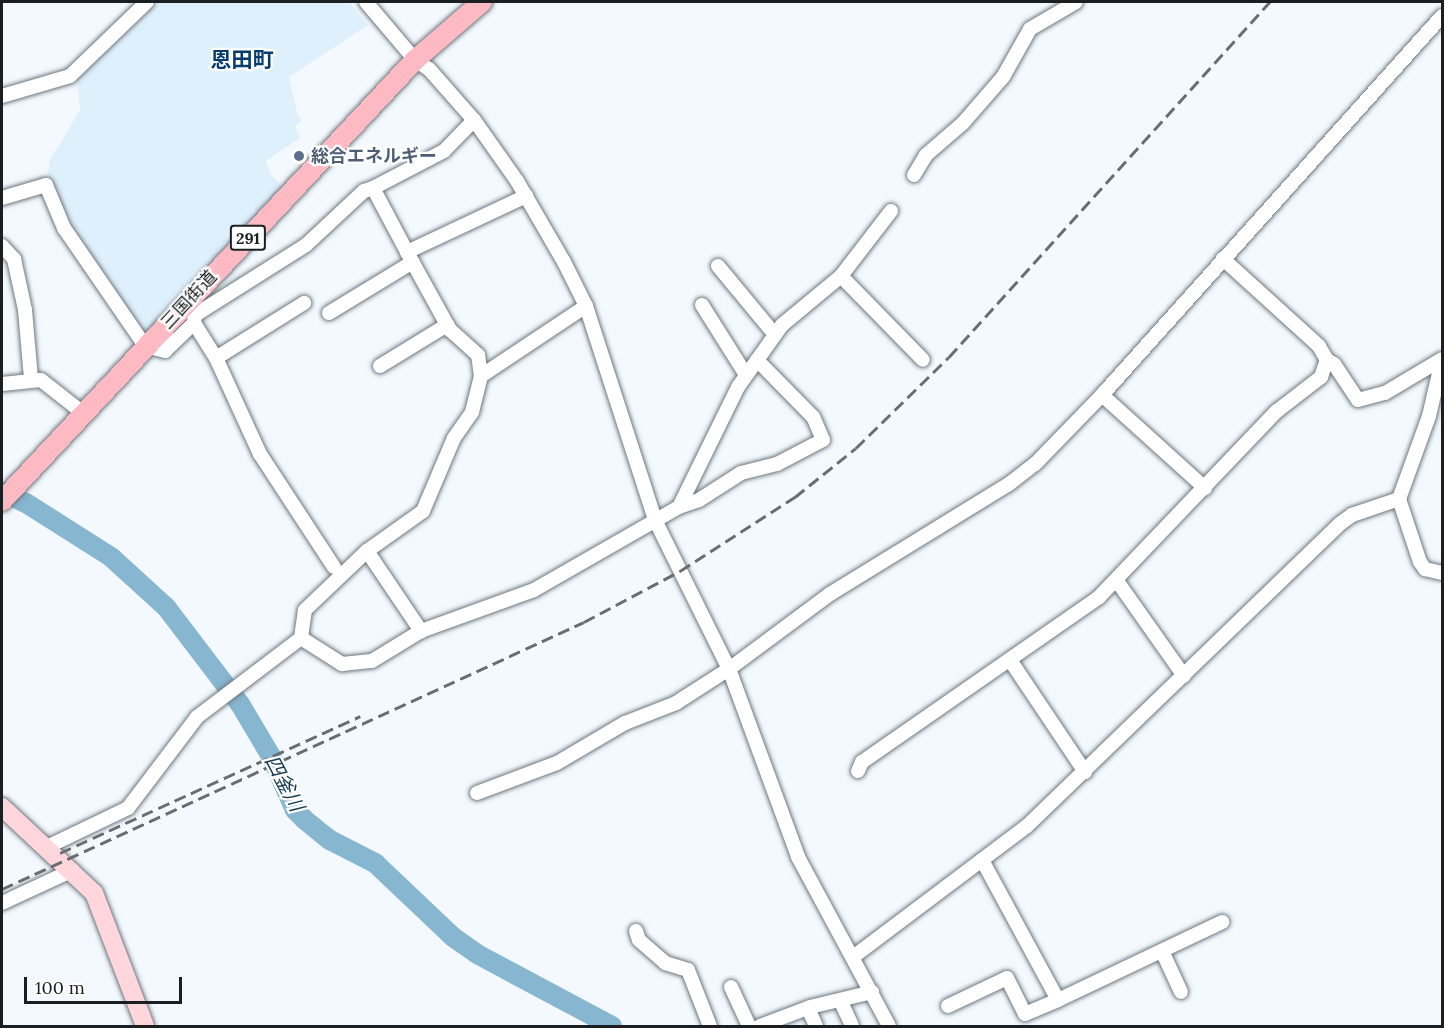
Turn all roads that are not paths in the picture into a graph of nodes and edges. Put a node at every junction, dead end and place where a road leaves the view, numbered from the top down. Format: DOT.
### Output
graph roads {
  1 [pos="147,2"];
  2 [pos="366,2"];
  3 [pos="482,2"];
  4 [pos="1076,2"];
  5 [pos="1443,16"];
  6 [pos="414,60"];
  7 [pos="2,96"];
  8 [pos="474,120"];
  9 [pos="914,175"];
  10 [pos="373,188"];
  11 [pos="526,196"];
  12 [pos="2,198"];
  13 [pos="891,211"];
  14 [pos="2,246"];
  15 [pos="410,257"];
  16 [pos="1222,259"];
  17 [pos="718,266"];
  18 [pos="841,276"];
  19 [pos="304,303"];
  20 [pos="702,305"];
  21 [pos="586,306"];
  22 [pos="329,313"];
  23 [pos="194,323"];
  24 [pos="447,325"];
  25 [pos="775,335"];
  26 [pos="145,346"];
  27 [pos="216,358"];
  28 [pos="757,360"];
  29 [pos="922,360"];
  30 [pos="1327,360"];
  31 [pos="1443,360"];
  32 [pos="380,366"];
  33 [pos="746,375"];
  34 [pos="481,376"];
  35 [pos="31,380"];
  36 [pos="2,384"];
  37 [pos="1102,395"];
  38 [pos="83,413"];
  39 [pos="1429,416"];
  40 [pos="1443,422"];
  41 [pos="1204,488"];
  42 [pos="1399,499"];
  43 [pos="2,501"];
  44 [pos="679,507"];
  45 [pos="655,520"];
  46 [pos="368,551"];
  47 [pos="334,567"];
  48 [pos="1443,573"];
  49 [pos="1117,581"];
  50 [pos="421,631"];
  51 [pos="301,638"];
  52 [pos="1010,660"];
  53 [pos="729,669"];
  54 [pos="1184,676"];
  55 [pos="858,771"];
  56 [pos="1085,772"];
  57 [pos="477,793"];
  58 [pos="2,807"];
  59 [pos="47,847"];
  60 [pos="982,860"];
  61 [pos="73,870"];
  62 [pos="2,903"];
  63 [pos="1222,922"];
  64 [pos="636,931"];
  65 [pos="1162,951"];
  66 [pos="853,957"];
  67 [pos="731,987"];
  68 [pos="872,992"];
  69 [pos="1181,992"];
  70 [pos="1059,1000"];
  71 [pos="841,1002"];
  72 [pos="948,1006"];
  73 [pos="808,1008"];
  74 [pos="781,1022"];
  75 [pos="145,1026"];
  76 [pos="710,1026"];
  77 [pos="749,1026"];
  78 [pos="760,1026"];
  79 [pos="816,1026"];
  80 [pos="852,1026"];
  81 [pos="889,1026"];
  1 -- 7 [label="street"];
  2 -- 6 [label="street"];
  3 -- 6 [label="highway, 三国街道 / 291"];
  4 -- 9 [label="street"];
  5 -- 16 [label="street"];
  6 -- 8 [label="street"];
  6 -- 26 [label="highway, 三国街道 / 291"];
  8 -- 10 [label="street"];
  8 -- 11 [label="street"];
  10 -- 15 [label="street"];
  10 -- 23 [label="street"];
  11 -- 15 [label="street"];
  11 -- 21 [label="street"];
  12 -- 26 [label="street"];
  13 -- 18 [label="street"];
  14 -- 35 [label="street"];
  15 -- 22 [label="street"];
  15 -- 24 [label="street"];
  16 -- 30 [label="street"];
  16 -- 37 [label="street"];
  17 -- 25 [label="street"];
  18 -- 25 [label="street"];
  18 -- 29 [label="street"];
  19 -- 27 [label="street"];
  20 -- 33 [label="street"];
  21 -- 34 [label="street"];
  21 -- 45 [label="street"];
  23 -- 26 [label="street"];
  23 -- 27 [label="street"];
  24 -- 32 [label="street"];
  24 -- 34 [label="street"];
  25 -- 28 [label="street"];
  26 -- 38 [label="highway, 三国街道 / 291"];
  27 -- 47 [label="street"];
  28 -- 33 [label="street"];
  28 -- 44 [label="street"];
  30 -- 31 [label="street"];
  30 -- 41 [label="street"];
  31 -- 39 [label="street"];
  33 -- 44 [label="street"];
  34 -- 46 [label="street"];
  35 -- 36 [label="street"];
  35 -- 38 [label="street"];
  37 -- 41 [label="street"];
  37 -- 53 [label="street"];
  38 -- 43 [label="highway, 三国街道 / 291"];
  39 -- 40 [label="street"];
  39 -- 42 [label="street"];
  41 -- 49 [label="street"];
  42 -- 48 [label="street"];
  42 -- 54 [label="street"];
  44 -- 45 [label="street"];
  45 -- 50 [label="street"];
  45 -- 53 [label="street"];
  46 -- 50 [label="street"];
  46 -- 51 [label="street"];
  49 -- 52 [label="street"];
  49 -- 54 [label="street"];
  50 -- 51 [label="street"];
  51 -- 59 [label="street"];
  52 -- 55 [label="street"];
  52 -- 56 [label="street"];
  53 -- 57 [label="street"];
  53 -- 66 [label="street"];
  54 -- 56 [label="street"];
  56 -- 60 [label="street"];
  58 -- 59 [label="main road"];
  59 -- 61 [label="main road"];
  60 -- 66 [label="street"];
  60 -- 70 [label="street"];
  61 -- 62 [label="street"];
  61 -- 75 [label="main road"];
  63 -- 65 [label="street"];
  64 -- 76 [label="street"];
  65 -- 69 [label="street"];
  65 -- 70 [label="street"];
  66 -- 68 [label="street"];
  67 -- 77 [label="street"];
  68 -- 71 [label="street"];
  68 -- 81 [label="street"];
  70 -- 72 [label="street"];
  71 -- 73 [label="street"];
  71 -- 80 [label="street"];
  73 -- 74 [label="street"];
  73 -- 79 [label="street"];
  74 -- 78 [label="street"];
}
